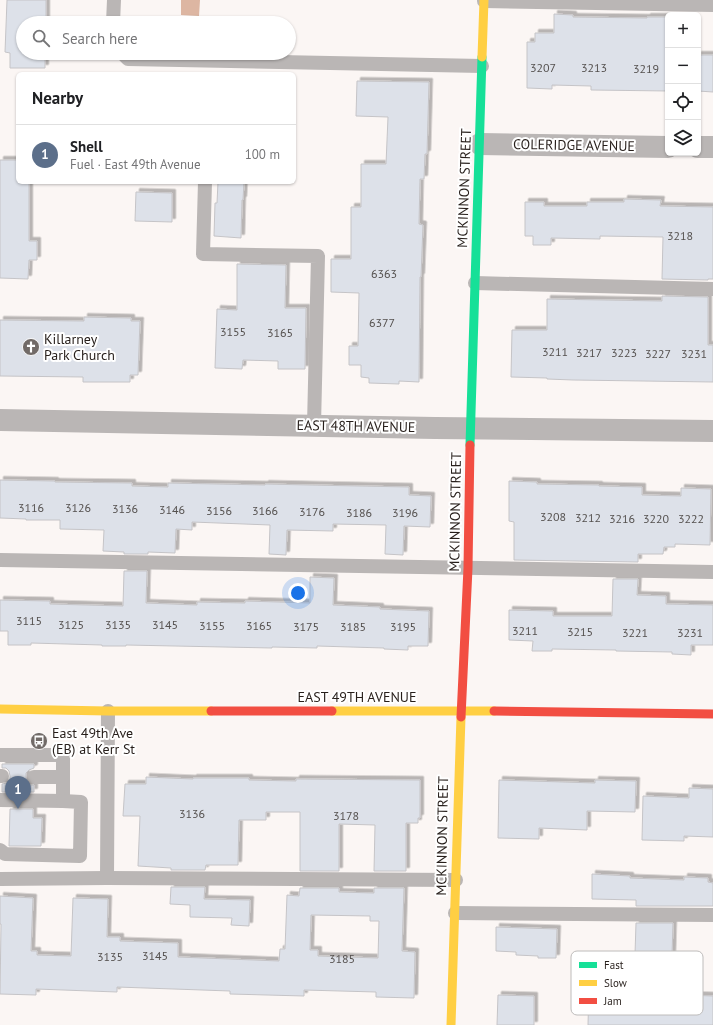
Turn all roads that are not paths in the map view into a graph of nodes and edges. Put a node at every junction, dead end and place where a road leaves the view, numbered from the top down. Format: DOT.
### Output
graph roads {
  1 [pos="114,0"];
  2 [pos="484,0"];
  3 [pos="713,5"];
  4 [pos="113,16"];
  5 [pos="138,60"];
  6 [pos="482,66"];
  7 [pos="208,67"];
  8 [pos="480,144"];
  9 [pos="665,147"];
  10 [pos="701,147"];
  11 [pos="713,147"];
  12 [pos="205,184"];
  13 [pos="475,283"];
  14 [pos="713,289"];
  15 [pos="0,420"];
  16 [pos="314,425"];
  17 [pos="470,428"];
  18 [pos="713,431"];
  19 [pos="0,560"];
  20 [pos="468,568"];
  21 [pos="713,572"];
  22 [pos="0,709"];
  23 [pos="108,711"];
  24 [pos="460,711"];
  25 [pos="713,714"];
  26 [pos="0,755"];
  27 [pos="34,777"];
  28 [pos="63,777"];
  29 [pos="0,800"];
  30 [pos="63,801"];
  31 [pos="0,850"];
  32 [pos="107,878"];
  33 [pos="0,879"];
  34 [pos="456,880"];
  35 [pos="455,913"];
  36 [pos="713,915"];
  37 [pos="451,1025"];
  1 -- 4 [label="lane"];
  2 -- 3 [label="lane"];
  2 -- 6 [label="street, MCKINNON STREET"];
  5 -- 7 [label="lane"];
  6 -- 7 [label="lane"];
  6 -- 8 [label="street, MCKINNON STREET"];
  8 -- 9 [label="street, COLERIDGE AVENUE"];
  8 -- 13 [label="street, MCKINNON STREET"];
  10 -- 11 [label="street"];
  12 -- 16 [label="lane"];
  13 -- 14 [label="lane"];
  13 -- 17 [label="street, MCKINNON STREET"];
  15 -- 16 [label="street, EAST 48TH AVENUE"];
  16 -- 17 [label="street, EAST 48TH AVENUE"];
  17 -- 18 [label="street, EAST 48TH AVENUE"];
  17 -- 20 [label="street, MCKINNON STREET"];
  19 -- 20 [label="lane"];
  20 -- 21 [label="lane"];
  20 -- 24 [label="street, MCKINNON STREET"];
  22 -- 23 [label="street, EAST 49TH AVENUE"];
  23 -- 24 [label="street, EAST 49TH AVENUE"];
  23 -- 32 [label="lane"];
  24 -- 25 [label="street, EAST 49TH AVENUE"];
  24 -- 34 [label="street, MCKINNON STREET"];
  26 -- 28 [label="lane"];
  27 -- 28 [label="lane"];
  28 -- 30 [label="lane"];
  29 -- 30 [label="lane"];
  30 -- 31 [label="lane"];
  32 -- 33 [label="lane"];
  32 -- 34 [label="lane"];
  34 -- 35 [label="street, MCKINNON STREET"];
  35 -- 36 [label="lane"];
  35 -- 37 [label="street, MCKINNON STREET"];
}
